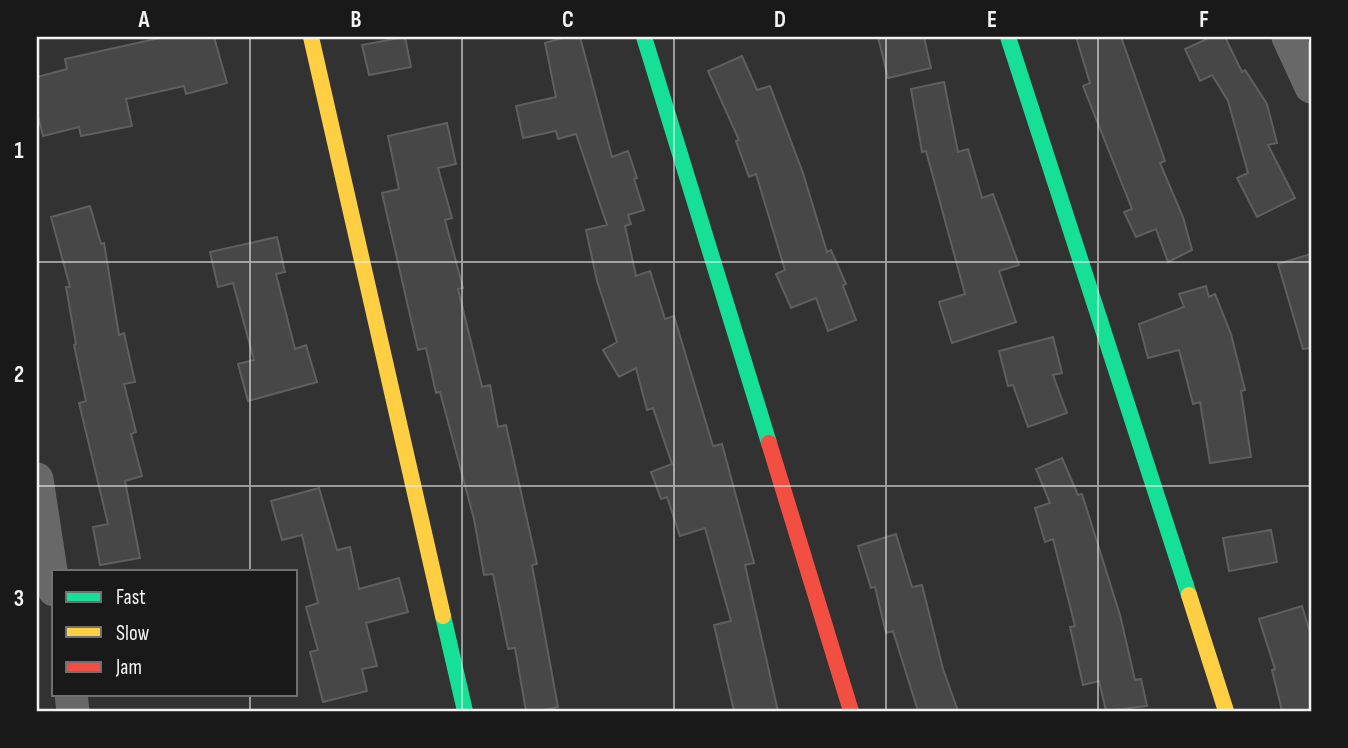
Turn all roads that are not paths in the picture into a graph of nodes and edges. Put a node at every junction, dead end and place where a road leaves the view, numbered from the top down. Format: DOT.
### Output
graph roads {
  1 [pos="312,37"];
  2 [pos="644,37"];
  3 [pos="1008,37"];
  4 [pos="1288,37"];
  5 [pos="1311,87"];
  6 [pos="37,479"];
  7 [pos="52,577"];
  8 [pos="465,711"];
  9 [pos="850,711"];
  10 [pos="1226,711"];
  1 -- 8 [label="street"];
  2 -- 9 [label="street"];
  3 -- 10 [label="street"];
  4 -- 5 [label="street"];
  6 -- 7 [label="street"];
}
